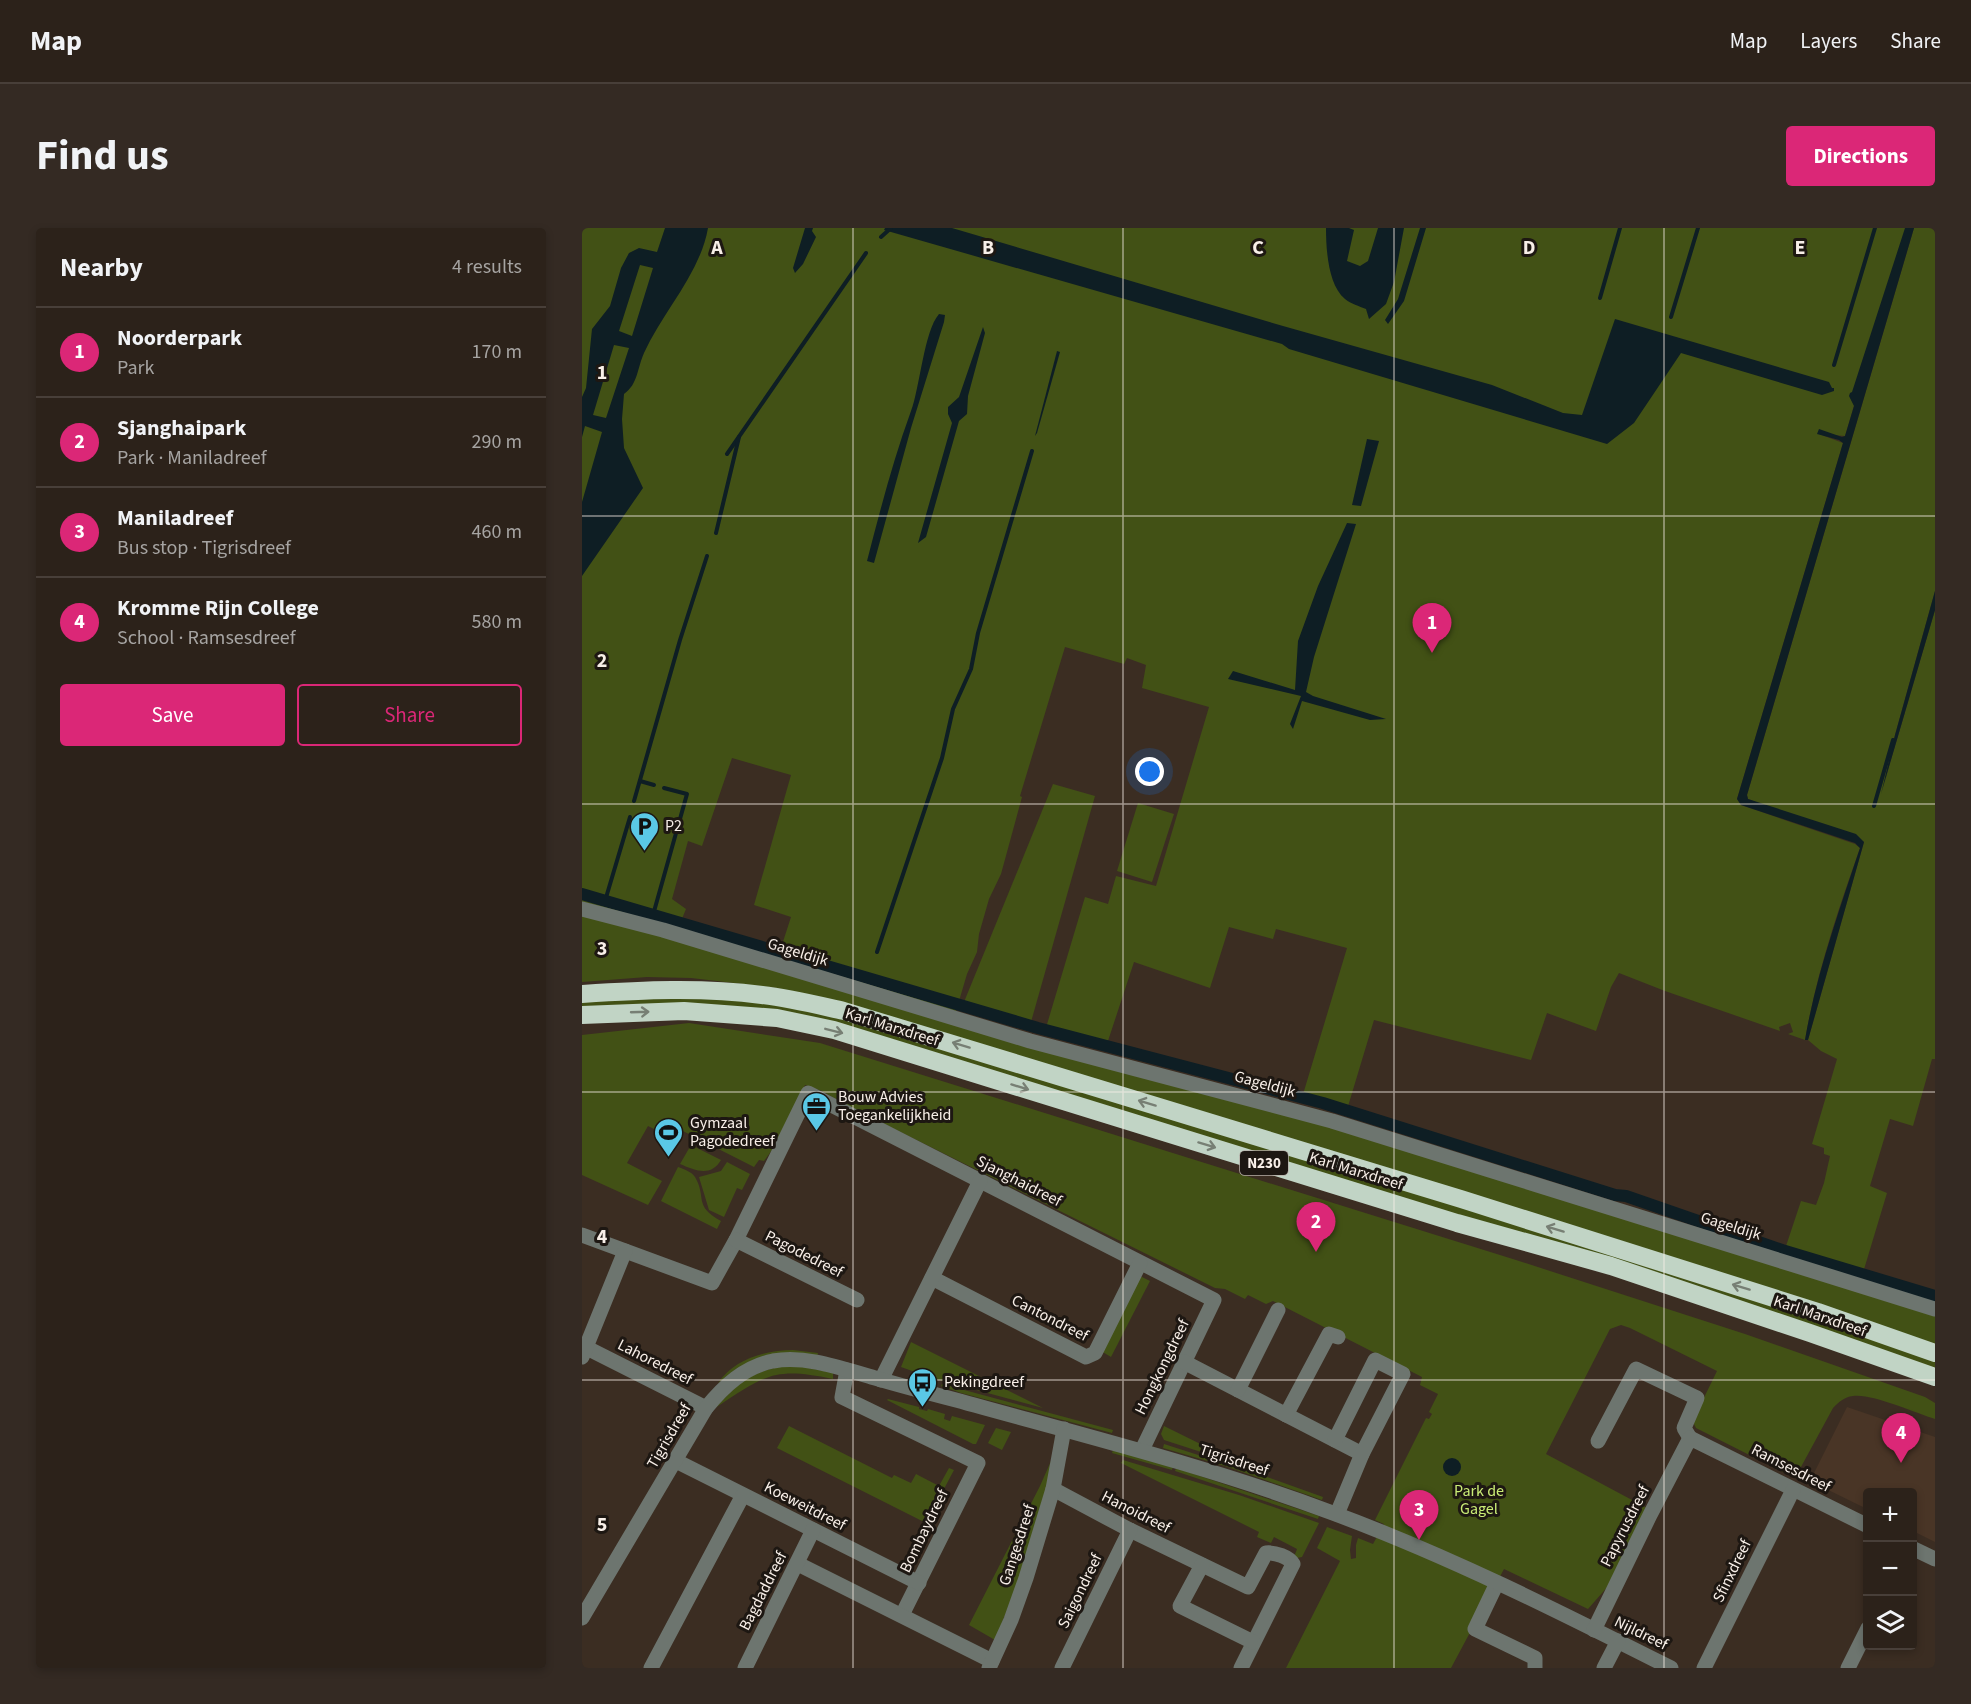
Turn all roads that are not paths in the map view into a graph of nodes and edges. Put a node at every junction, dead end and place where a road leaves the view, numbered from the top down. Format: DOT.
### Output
graph roads {
  1 [pos="582,909"];
  2 [pos="582,994"];
  3 [pos="582,1015"];
  4 [pos="980,1181"];
  5 [pos="582,1235"];
  6 [pos="736,1240"];
  7 [pos="625,1251"];
  8 [pos="1140,1263"];
  9 [pos="932,1278"];
  10 [pos="856,1300"];
  11 [pos="1214,1300"];
  12 [pos="1278,1310"];
  13 [pos="1935,1310"];
  14 [pos="1338,1337"];
  15 [pos="584,1353"];
  16 [pos="1935,1353"];
  17 [pos="1184,1362"];
  18 [pos="847,1370"];
  19 [pos="1935,1377"];
  20 [pos="881,1380"];
  21 [pos="1238,1390"];
  22 [pos="706,1408"];
  23 [pos="1286,1415"];
  24 [pos="1064,1429"];
  25 [pos="1335,1440"];
  26 [pos="1695,1440"];
  27 [pos="1598,1441"];
  28 [pos="1142,1450"];
  29 [pos="1362,1454"];
  30 [pos="676,1461"];
  31 [pos="1053,1490"];
  32 [pos="1793,1490"];
  33 [pos="743,1495"];
  34 [pos="1337,1514"];
  35 [pos="1863,1524"];
  36 [pos="813,1530"];
  37 [pos="1130,1530"];
  38 [pos="1917,1550"];
  39 [pos="1935,1558"];
  40 [pos="798,1564"];
  41 [pos="1202,1565"];
  42 [pos="919,1583"];
  43 [pos="1497,1583"];
  44 [pos="903,1615"];
  45 [pos="582,1618"];
  46 [pos="1594,1630"];
  47 [pos="1863,1638"];
  48 [pos="1618,1641"];
  49 [pos="1253,1642"];
  50 [pos="990,1665"];
  51 [pos="651,1668"];
  52 [pos="745,1668"];
  53 [pos="1062,1668"];
  54 [pos="1241,1668"];
  55 [pos="1535,1668"];
  56 [pos="1604,1668"];
  57 [pos="1671,1668"];
  58 [pos="1704,1668"];
  59 [pos="1848,1668"];
  1 -- 13 [label="street, Gageldijk"];
  16 -- 2 [label="highway, Karl Marxdreef / N230, one-way"];
  3 -- 19 [label="highway, Karl Marxdreef / N230, one-way"];
  4 -- 6 [label="street, Sjanghaidreef"];
  4 -- 8 [label="street, Sjanghaidreef"];
  4 -- 9 [label="street"];
  5 -- 7 [label="street"];
  6 -- 7 [label="street"];
  6 -- 10 [label="street, Pagodedreef"];
  7 -- 15 [label="street"];
  8 -- 9 [label="street, Cantondreef"];
  8 -- 11 [label="street, Sjanghaidreef"];
  9 -- 20 [label="street"];
  11 -- 17 [label="street, Hongkongdreef"];
  12 -- 21 [label="street"];
  14 -- 23 [label="street"];
  15 -- 22 [label="street, Lahoredreef"];
  17 -- 21 [label="street"];
  17 -- 28 [label="street, Hongkongdreef"];
  18 -- 20 [label="street, Tigrisdreef"];
  18 -- 22 [label="street, Tigrisdreef"];
  18 -- 42 [label="street, Bombaydreef"];
  20 -- 24 [label="street, Tigrisdreef"];
  21 -- 23 [label="street"];
  22 -- 30 [label="street, Tigrisdreef"];
  23 -- 25 [label="street"];
  24 -- 28 [label="street, Tigrisdreef"];
  24 -- 31 [label="street, Gangesdreef"];
  25 -- 29 [label="street"];
  25 -- 29 [label="street"];
  26 -- 27 [label="street, Papyrusdreef"];
  26 -- 32 [label="street, Ramsesdreef"];
  26 -- 46 [label="street, Papyrusdreef"];
  28 -- 34 [label="street, Tigrisdreef"];
  29 -- 34 [label="street"];
  30 -- 33 [label="street, Koeweitdreef"];
  30 -- 45 [label="street, Tigrisdreef"];
  31 -- 37 [label="street, Hanoidreef"];
  31 -- 50 [label="street, Gangesdreef"];
  32 -- 35 [label="street, Ramsesdreef"];
  32 -- 58 [label="street, Sfinxdreef"];
  33 -- 36 [label="street, Koeweitdreef"];
  33 -- 51 [label="street"];
  34 -- 43 [label="street, Tigrisdreef"];
  36 -- 40 [label="street, Bagdaddreef"];
  36 -- 42 [label="street, Koeweitdreef"];
  37 -- 41 [label="street, Hanoidreef"];
  37 -- 53 [label="street, Saigondreef"];
  38 -- 39 [label="street"];
  40 -- 44 [label="street"];
  40 -- 52 [label="street, Bagdaddreef"];
  41 -- 49 [label="street"];
  41 -- 49 [label="street, Hanoidreef"];
  42 -- 44 [label="street, Bombaydreef"];
  43 -- 46 [label="street, Tigrisdreef"];
  43 -- 55 [label="street"];
  44 -- 50 [label="street"];
  46 -- 48 [label="street, Nijldreef"];
  47 -- 59 [label="street"];
  48 -- 56 [label="street"];
  48 -- 57 [label="street, Nijldreef"];
  49 -- 54 [label="street, Hanoidreef"];
}
